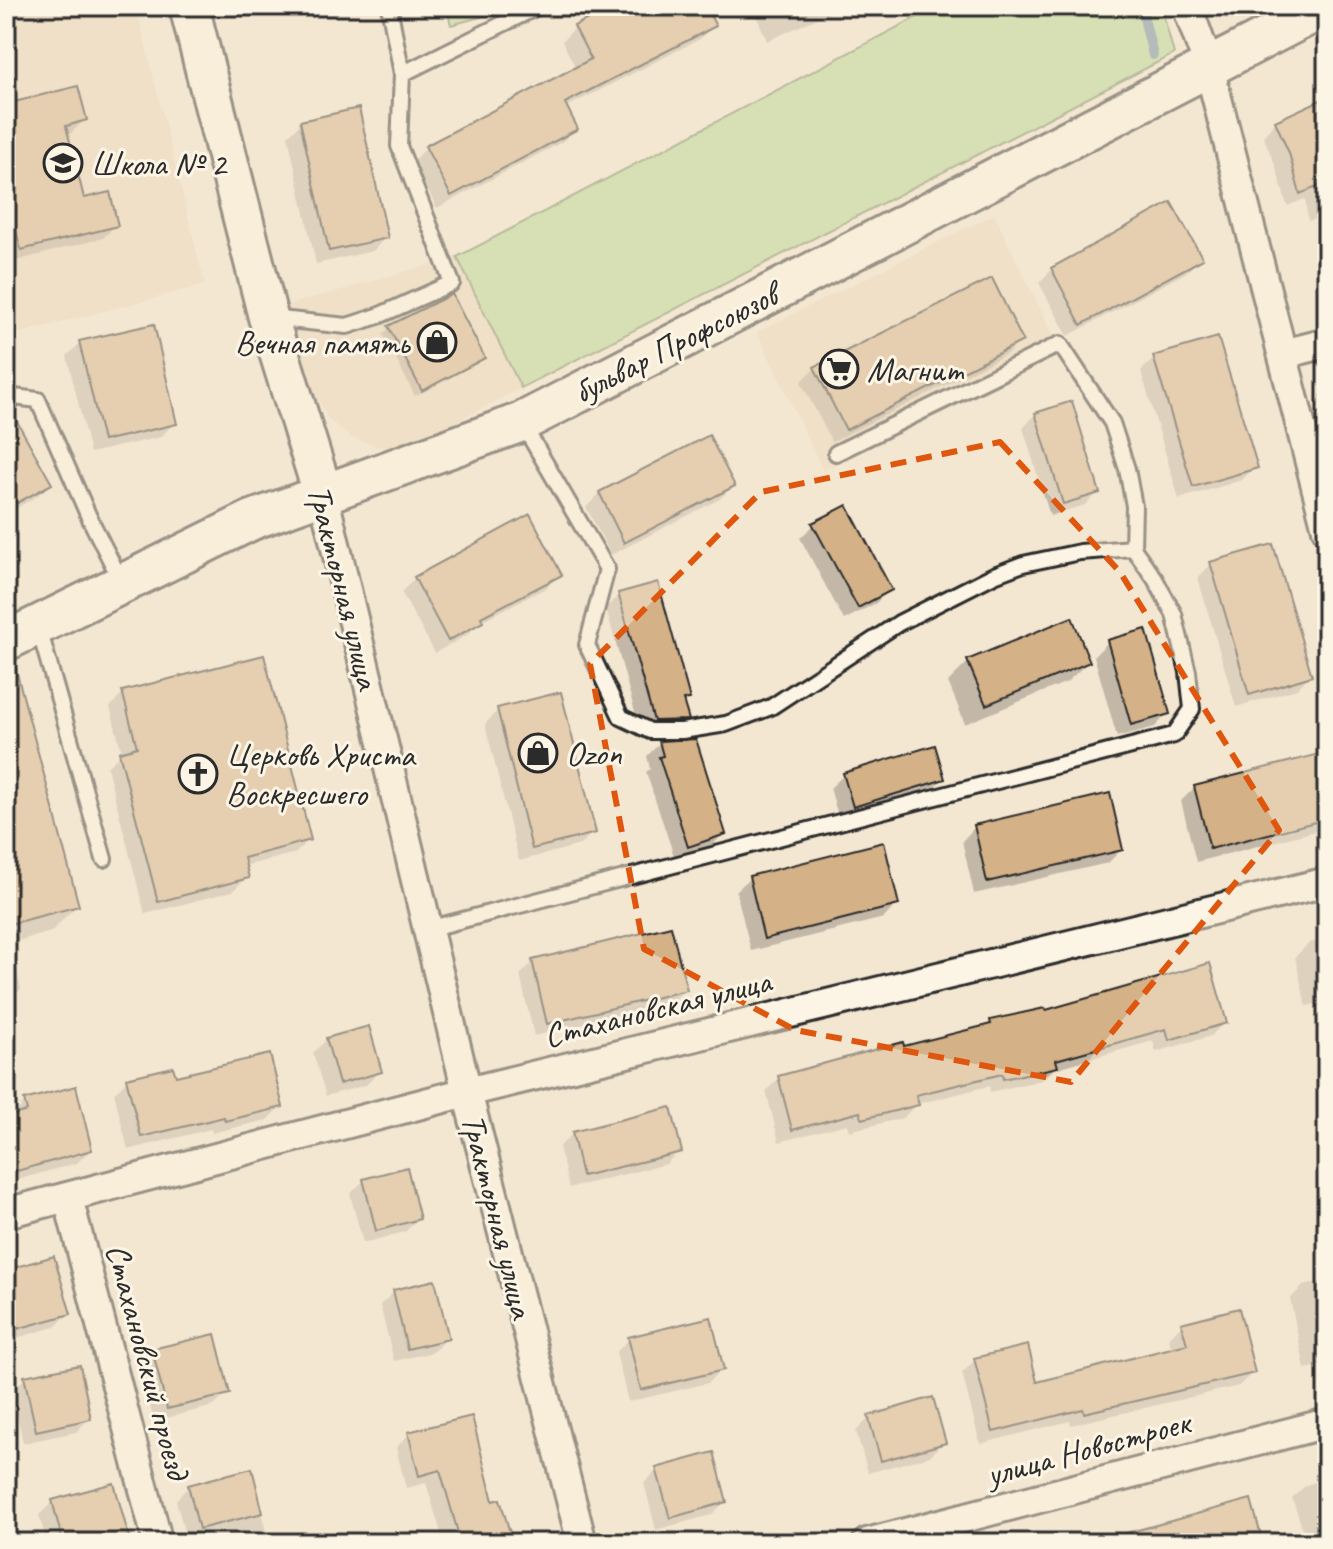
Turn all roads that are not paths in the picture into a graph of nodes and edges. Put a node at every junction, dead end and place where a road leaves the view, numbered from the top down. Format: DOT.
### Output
graph roads {
  1 [pos="189,6"];
  2 [pos="389,6"];
  3 [pos="539,6"];
  4 [pos="1187,6"];
  5 [pos="1327,6"];
  6 [pos="1209,67"];
  7 [pos="402,74"];
  8 [pos="268,317"];
  9 [pos="1327,343"];
  10 [pos="1283,354"];
  11 [pos="6,396"];
  12 [pos="522,422"];
  13 [pos="836,453"];
  14 [pos="323,494"];
  15 [pos="1327,529"];
  16 [pos="1133,548"];
  17 [pos="122,583"];
  18 [pos="22,633"];
  19 [pos="104,859"];
  20 [pos="1327,882"];
  21 [pos="428,929"];
  22 [pos="467,1092"];
  23 [pos="68,1198"];
  24 [pos="6,1213"];
  25 [pos="1327,1423"];
  26 [pos="158,1543"];
  27 [pos="582,1543"];
  28 [pos="867,1543"];
  1 -- 8 [label="main road, Тракторная улица"];
  2 -- 7 [label="lane"];
  3 -- 7 [label="lane"];
  4 -- 6 [label="street"];
  5 -- 6 [label="main road, бульвар Профсоюзов"];
  6 -- 10 [label="street"];
  6 -- 12 [label="main road, бульвар Профсоюзов"];
  7 -- 8 [label="lane"];
  8 -- 14 [label="main road, Тракторная улица"];
  9 -- 10 [label="street"];
  10 -- 15 [label="street"];
  11 -- 17 [label="lane"];
  12 -- 14 [label="main road, бульвар Профсоюзов"];
  12 -- 16 [label="lane"];
  13 -- 16 [label="lane"];
  14 -- 17 [label="main road, бульвар Профсоюзов"];
  14 -- 21 [label="street, Тракторная улица"];
  16 -- 21 [label="lane"];
  17 -- 18 [label="main road, бульвар Профсоюзов"];
  18 -- 19 [label="lane"];
  20 -- 22 [label="street, Стахановская улица"];
  21 -- 22 [label="street, Тракторная улица"];
  22 -- 23 [label="street, Стахановская улица"];
  22 -- 27 [label="street, Тракторная улица"];
  23 -- 24 [label="street, Стахановская улица"];
  23 -- 26 [label="street, Стахановский проезд"];
  25 -- 28 [label="street, улица Новостроек"];
}
